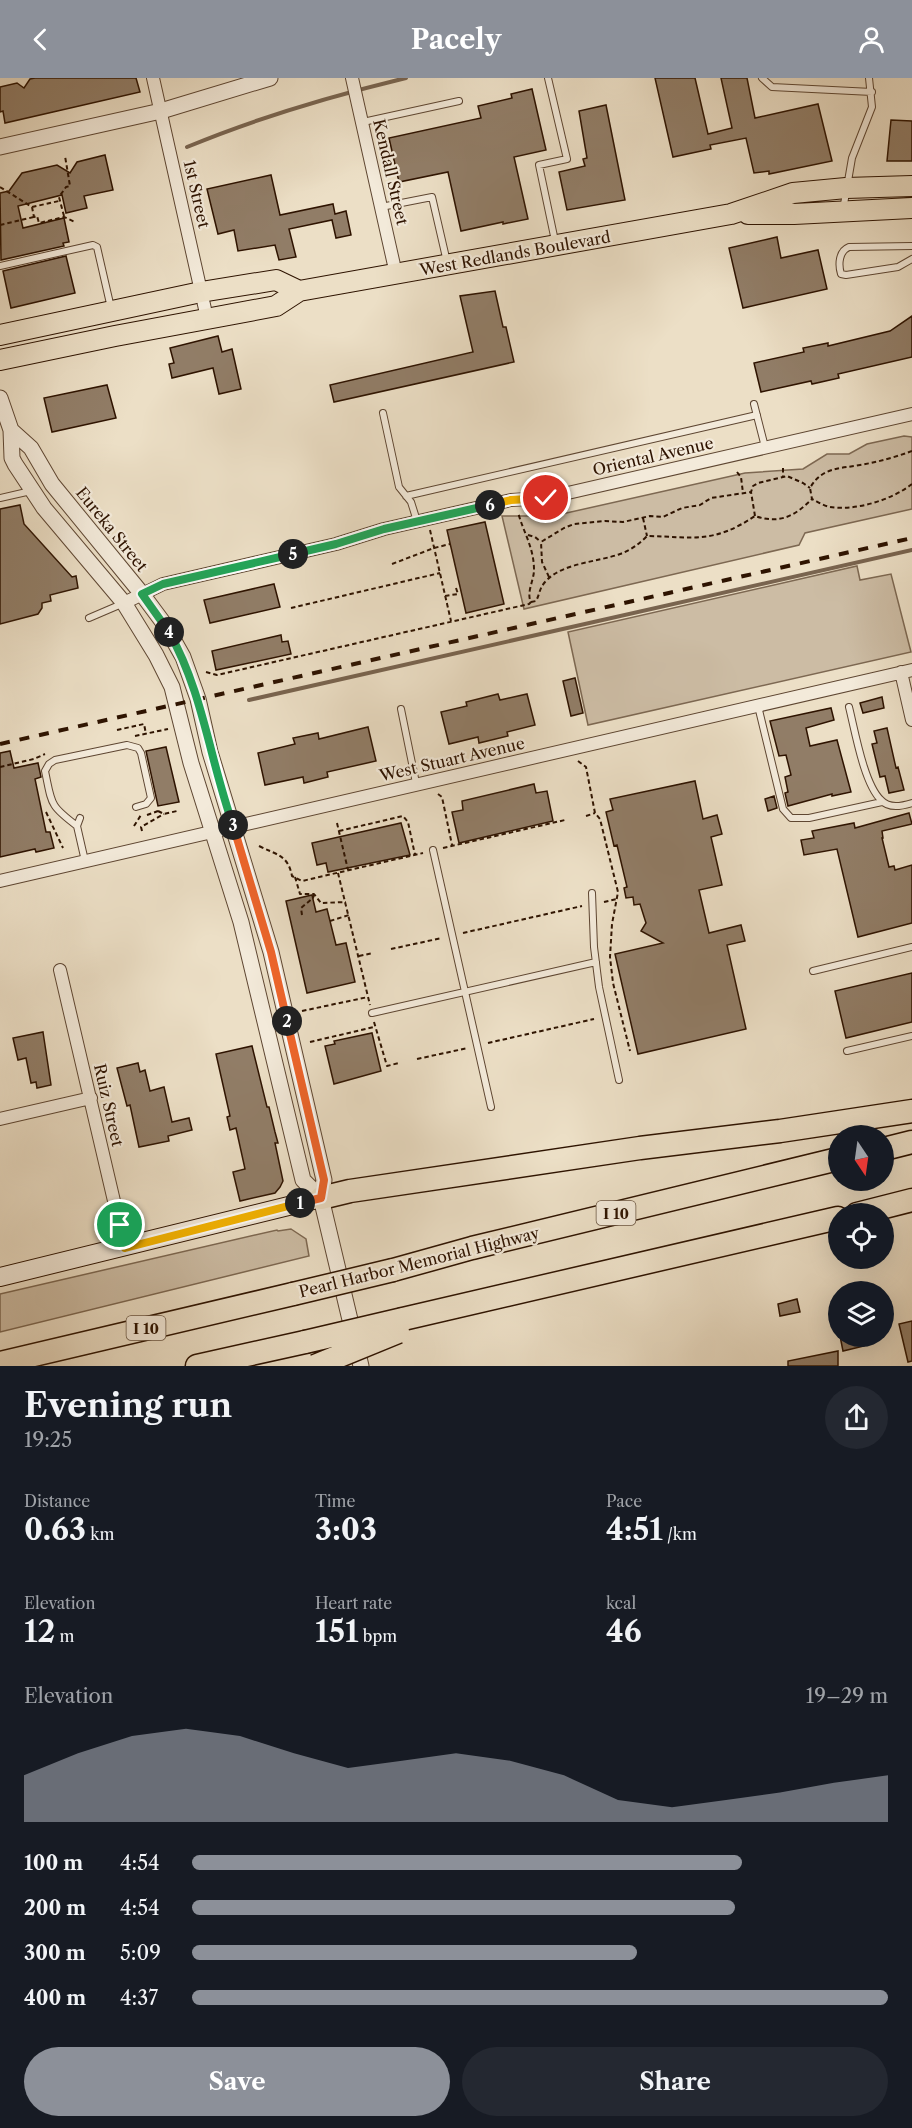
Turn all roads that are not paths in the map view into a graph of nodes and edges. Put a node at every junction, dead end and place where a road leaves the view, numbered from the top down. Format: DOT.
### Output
graph roads {
  1 [pos="153,78"];
  2 [pos="270,78"];
  3 [pos="548,78"];
  4 [pos="762,78"];
  5 [pos="869,78"];
  6 [pos="353,81"];
  7 [pos="872,92"];
  8 [pos="459,101"];
  9 [pos="161,111"];
  10 [pos="363,122"];
  11 [pos="0,147"];
  12 [pos="912,186"];
  13 [pos="846,188"];
  14 [pos="381,207"];
  15 [pos="912,208"];
  16 [pos="843,210"];
  17 [pos="730,214"];
  18 [pos="556,246"];
  19 [pos="912,246"];
  20 [pos="912,259"];
  21 [pos="448,265"];
  22 [pos="0,266"];
  23 [pos="396,274"];
  24 [pos="299,291"];
  25 [pos="201,292"];
  26 [pos="111,311"];
  27 [pos="207,318"];
  28 [pos="0,335"];
  29 [pos="0,360"];
  30 [pos="0,398"];
  31 [pos="754,404"];
  32 [pos="383,413"];
  33 [pos="757,414"];
  34 [pos="912,414"];
  35 [pos="11,430"];
  36 [pos="765,447"];
  37 [pos="31,491"];
  38 [pos="406,496"];
  39 [pos="0,498"];
  40 [pos="417,522"];
  41 [pos="142,594"];
  42 [pos="124,603"];
  43 [pos="89,618"];
  44 [pos="906,671"];
  45 [pos="759,706"];
  46 [pos="849,707"];
  47 [pos="401,709"];
  48 [pos="912,720"];
  49 [pos="416,783"];
  50 [pos="882,802"];
  51 [pos="912,803"];
  52 [pos="136,807"];
  53 [pos="80,818"];
  54 [pos="77,826"];
  55 [pos="234,826"];
  56 [pos="213,832"];
  57 [pos="433,850"];
  58 [pos="85,861"];
  59 [pos="0,880"];
  60 [pos="592,893"];
  61 [pos="912,947"];
  62 [pos="596,962"];
  63 [pos="60,970"];
  64 [pos="813,971"];
  65 [pos="464,992"];
  66 [pos="372,1012"];
  67 [pos="912,1036"];
  68 [pos="847,1051"];
  69 [pos="619,1080"];
  70 [pos="91,1098"];
  71 [pos="491,1107"];
  72 [pos="912,1111"];
  73 [pos="0,1119"];
  74 [pos="912,1142"];
  75 [pos="894,1146"];
  76 [pos="828,1162"];
  77 [pos="321,1198"];
  78 [pos="912,1200"];
  79 [pos="894,1205"];
  80 [pos="828,1220"];
  81 [pos="125,1248"];
  82 [pos="0,1276"];
  83 [pos="400,1325"];
  84 [pos="0,1363"];
  85 [pos="197,1366"];
  86 [pos="315,1366"];
  87 [pos="361,1366"];
  1 -- 9 [label="street, 1st Street"];
  2 -- 9 [label="street"];
  3 -- 18 [label="lane"];
  4 -- 7 [label="lane"];
  5 -- 7 [label="lane"];
  6 -- 10 [label="street, Kendall Street"];
  7 -- 13 [label="lane"];
  8 -- 10 [label="lane"];
  9 -- 11 [label="street"];
  9 -- 25 [label="street, 1st Street"];
  10 -- 14 [label="street, Kendall Street"];
  12 -- 13 [label="main road, West Redlands Boulevard"];
  13 -- 16 [label="lane"];
  13 -- 17 [label="main road, West Redlands Boulevard"];
  14 -- 21 [label="lane"];
  14 -- 23 [label="street, Kendall Street"];
  15 -- 16 [label="main road, West Redlands Boulevard"];
  16 -- 17 [label="main road, West Redlands Boulevard"];
  17 -- 18 [label="main road, West Redlands Boulevard"];
  18 -- 21 [label="main road, West Redlands Boulevard"];
  19 -- 20 [label="lane"];
  21 -- 23 [label="main road, West Redlands Boulevard"];
  22 -- 26 [label="lane"];
  23 -- 24 [label="main road, West Redlands Boulevard"];
  24 -- 25 [label="main road"];
  24 -- 27 [label="main road, West Redlands Boulevard"];
  25 -- 26 [label="main road"];
  25 -- 27 [label="street, 1st Street"];
  26 -- 28 [label="main road"];
  27 -- 29 [label="main road, West Redlands Boulevard"];
  30 -- 35 [label="street, Eureka Street"];
  31 -- 33 [label="lane"];
  32 -- 38 [label="lane"];
  33 -- 36 [label="lane"];
  33 -- 38 [label="lane"];
  34 -- 36 [label="street, Oriental Avenue"];
  35 -- 37 [label="street, Eureka Street"];
  35 -- 41 [label="street, Eureka Street"];
  36 -- 40 [label="street, Oriental Avenue"];
  37 -- 39 [label="lane"];
  37 -- 42 [label="street, Eureka Street"];
  38 -- 40 [label="lane"];
  40 -- 41 [label="street, Oriental Avenue"];
  41 -- 42 [label="street, Oriental Avenue"];
  41 -- 55 [label="street, Eureka Street"];
  42 -- 43 [label="lane"];
  42 -- 56 [label="street, Eureka Street"];
  44 -- 45 [label="street, West Stuart Avenue"];
  44 -- 48 [label="street"];
  45 -- 49 [label="street, West Stuart Avenue"];
  45 -- 50 [label="lane"];
  46 -- 50 [label="lane"];
  47 -- 49 [label="lane"];
  49 -- 55 [label="street, West Stuart Avenue"];
  50 -- 51 [label="lane"];
  52 -- 54 [label="lane"];
  53 -- 54 [label="lane"];
  54 -- 58 [label="lane"];
  55 -- 56 [label="street, West Stuart Avenue"];
  55 -- 77 [label="street, Eureka Street"];
  56 -- 58 [label="street, West Stuart Avenue"];
  56 -- 77 [label="street, Eureka Street"];
  57 -- 65 [label="lane"];
  58 -- 59 [label="street, West Stuart Avenue"];
  60 -- 62 [label="lane"];
  61 -- 64 [label="lane"];
  62 -- 65 [label="lane"];
  62 -- 69 [label="lane"];
  63 -- 70 [label="street, Ruiz Street"];
  65 -- 66 [label="lane"];
  65 -- 71 [label="lane"];
  67 -- 68 [label="lane"];
  70 -- 73 [label="street"];
  70 -- 81 [label="street, Ruiz Street"];
  72 -- 77 [label="highway"];
  74 -- 75 [label="highway"];
  76 -- 84 [label="highway, Pearl Harbor Memorial Highway / I 10, bridge"];
  77 -- 81 [label="main road"];
  77 -- 87 [label="street"];
  78 -- 79 [label="highway"];
  80 -- 83 [label="highway"];
  81 -- 82 [label="main road"];
  83 -- 85 [label="highway, bridge"];
  83 -- 86 [label="highway, bridge"];
}
